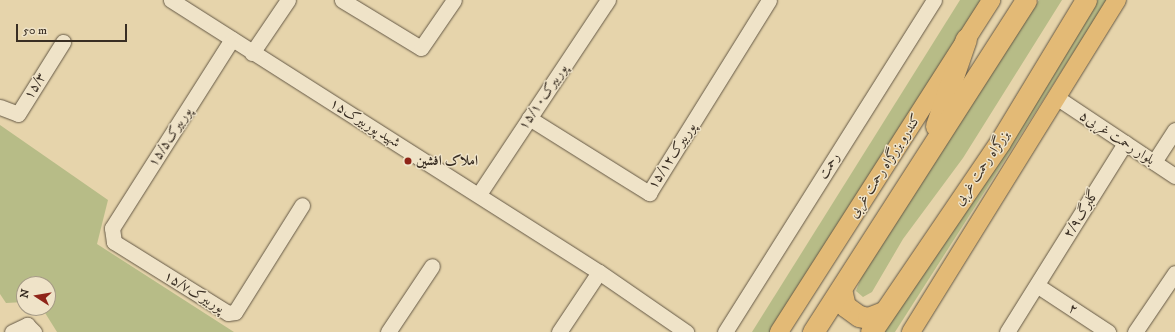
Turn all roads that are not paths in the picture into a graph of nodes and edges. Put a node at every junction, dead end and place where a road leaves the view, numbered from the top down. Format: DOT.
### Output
graph roads {
  1 [pos="171,0"];
  2 [pos="288,0"];
  3 [pos="342,0"];
  4 [pos="454,0"];
  5 [pos="608,0"];
  6 [pos="769,0"];
  7 [pos="934,0"];
  8 [pos="991,0"];
  9 [pos="1026,0"];
  10 [pos="1086,0"];
  11 [pos="1117,0"];
  12 [pos="232,39"];
  13 [pos="966,39"];
  14 [pos="63,42"];
  15 [pos="252,53"];
  16 [pos="1059,99"];
  17 [pos="0,107"];
  18 [pos="529,118"];
  19 [pos="1175,130"];
  20 [pos="1125,143"];
  21 [pos="925,158"];
  22 [pos="1154,162"];
  23 [pos="1175,176"];
  24 [pos="479,194"];
  25 [pos="302,205"];
  26 [pos="112,236"];
  27 [pos="432,266"];
  28 [pos="599,272"];
  29 [pos="1175,273"];
  30 [pos="1038,286"];
  31 [pos="841,289"];
  32 [pos="884,312"];
  33 [pos="0,328"];
  34 [pos="2,332"];
  35 [pos="12,332"];
  36 [pos="34,332"];
  37 [pos="388,332"];
  38 [pos="559,332"];
  39 [pos="686,332"];
  40 [pos="725,332"];
  41 [pos="779,332"];
  42 [pos="813,332"];
  43 [pos="871,332"];
  44 [pos="911,332"];
  45 [pos="1008,332"];
  46 [pos="1108,332"];
  47 [pos="1135,332"];
  1 -- 12 [label="street, شهید پوربیرک۱۵"];
  2 -- 15 [label="street"];
  3 -- 4 [label="street"];
  5 -- 18 [label="street, پوربیرک۱۵/۱۰"];
  6 -- 18 [label="street, پوربیرک۱۵/۱۲"];
  7 -- 40 [label="street, رحمت"];
  8 -- 13 [label="main road, کندرو بزرگراه رحمت غربی"];
  9 -- 21 [label="highway"];
  10 -- 32 [label="highway, بزرگراه رحمت غربی"];
  11 -- 16 [label="main road"];
  12 -- 15 [label="street, شهید پوربیرک۱۵"];
  12 -- 26 [label="street, پوربیرک۱۵/۵"];
  13 -- 21 [label="highway"];
  13 -- 41 [label="main road, کندرو بزرگراه رحمت غربی"];
  14 -- 17 [label="street, ۱۵/۳"];
  15 -- 24 [label="street, شهید پوربیرک۱۵"];
  16 -- 20 [label="street, بلوار رحمت غربی۵"];
  16 -- 44 [label="main road"];
  18 -- 24 [label="street, پوربیرک۱۵/۱۰"];
  19 -- 22 [label="street"];
  20 -- 22 [label="street, بلوار رحمت غربی۵"];
  20 -- 30 [label="street, گلبرگ۲/۹"];
  21 -- 31 [label="highway"];
  22 -- 23 [label="street, بلوار رحمت غربی۵"];
  24 -- 28 [label="street, شهید پوربیرک۱۵"];
  25 -- 26 [label="street, پوربیرک۱۵/۷"];
  27 -- 37 [label="street"];
  28 -- 38 [label="street"];
  28 -- 39 [label="street, شهید پوربیرک۱۵"];
  29 -- 47 [label="street"];
  30 -- 45 [label="street, گلبرگ۲/۹"];
  30 -- 46 [label="street, ۲"];
  31 -- 32 [label="highway"];
  31 -- 42 [label="highway"];
  32 -- 43 [label="highway, بزرگراه رحمت غربی"];
  33 -- 34 [label="street"];
  35 -- 36 [label="street"];
}
